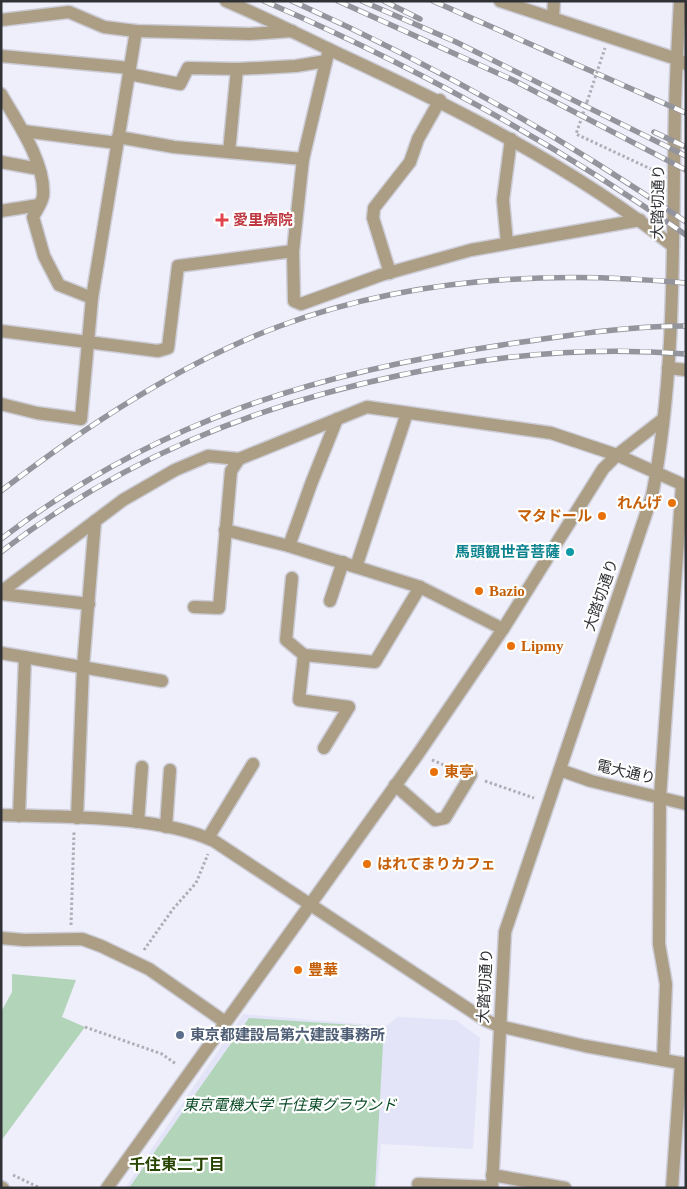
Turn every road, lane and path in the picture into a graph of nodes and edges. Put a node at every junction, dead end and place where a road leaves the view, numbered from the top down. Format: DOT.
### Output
graph roads {
  1 [pos="226,1"];
  2 [pos="501,1"];
  3 [pos="554,1"];
  4 [pos="680,1"];
  5 [pos="554,18"];
  6 [pos="1,20"];
  7 [pos="136,31"];
  8 [pos="292,31"];
  9 [pos="682,44"];
  10 [pos="605,48"];
  11 [pos="328,55"];
  12 [pos="1,56"];
  13 [pos="681,61"];
  14 [pos="237,69"];
  15 [pos="129,71"];
  16 [pos="1,94"];
  17 [pos="440,100"];
  18 [pos="23,131"];
  19 [pos="118,140"];
  20 [pos="512,140"];
  21 [pos="229,152"];
  22 [pos="303,158"];
  23 [pos="1,162"];
  24 [pos="39,169"];
  25 [pos="653,170"];
  26 [pos="39,205"];
  27 [pos="1,211"];
  28 [pos="640,220"];
  29 [pos="507,243"];
  30 [pos="673,246"];
  31 [pos="293,251"];
  32 [pos="390,273"];
  33 [pos="92,298"];
  34 [pos="1,331"];
  35 [pos="88,342"];
  36 [pos="668,368"];
  37 [pos="686,370"];
  38 [pos="1,404"];
  39 [pos="406,413"];
  40 [pos="337,419"];
  41 [pos="662,420"];
  42 [pos="617,455"];
  43 [pos="239,459"];
  44 [pos="657,472"];
  45 [pos="684,486"];
  46 [pos="96,521"];
  47 [pos="225,530"];
  48 [pos="289,546"];
  49 [pos="343,562"];
  50 [pos="356,567"];
  51 [pos="292,578"];
  52 [pos="420,587"];
  53 [pos="1,593"];
  54 [pos="330,601"];
  55 [pos="89,604"];
  56 [pos="194,606"];
  57 [pos="503,629"];
  58 [pos="1,653"];
  59 [pos="304,655"];
  60 [pos="25,657"];
  61 [pos="84,666"];
  62 [pos="162,681"];
  63 [pos="324,748"];
  64 [pos="253,764"];
  65 [pos="142,767"];
  66 [pos="170,770"];
  67 [pos="560,770"];
  68 [pos="470,775"];
  69 [pos="396,785"];
  70 [pos="660,797"];
  71 [pos="686,804"];
  72 [pos="1,815"];
  73 [pos="19,816"];
  74 [pos="75,818"];
  75 [pos="138,822"];
  76 [pos="166,827"];
  77 [pos="211,839"];
  78 [pos="310,902"];
  79 [pos="1,938"];
  80 [pos="71,938"];
  81 [pos="136,962"];
  82 [pos="225,1022"];
  83 [pos="500,1026"];
  84 [pos="85,1027"];
  85 [pos="663,1060"];
  86 [pos="683,1063"];
  87 [pos="188,1073"];
  88 [pos="10,1174"];
  89 [pos="492,1183"];
  90 [pos="418,1184"];
  91 [pos="40,1188"];
  92 [pos="107,1188"];
  93 [pos="565,1188"];
  94 [pos="672,1188"];
  1 -- 8 [label="street"];
  2 -- 5 [label="street"];
  3 -- 5 [label="street"];
  4 -- 9 [label="street, 大踏切通り"];
  5 -- 13 [label="street"];
  6 -- 7 [label="street"];
  7 -- 8 [label="street"];
  7 -- 15 [label="street"];
  8 -- 11 [label="street"];
  9 -- 13 [label="street, 大踏切通り"];
  10 -- 25 [label="path, bridge"];
  11 -- 14 [label="street"];
  11 -- 17 [label="street"];
  11 -- 22 [label="street"];
  12 -- 15 [label="street"];
  13 -- 30 [label="street, 大踏切通り"];
  14 -- 15 [label="street"];
  14 -- 21 [label="street"];
  15 -- 19 [label="street"];
  16 -- 18 [label="street"];
  17 -- 20 [label="street"];
  17 -- 32 [label="street"];
  18 -- 19 [label="street"];
  18 -- 24 [label="street"];
  19 -- 21 [label="street"];
  19 -- 33 [label="street"];
  20 -- 28 [label="street"];
  20 -- 29 [label="street"];
  21 -- 22 [label="street"];
  22 -- 31 [label="street"];
  23 -- 24 [label="street"];
  24 -- 26 [label="street"];
  26 -- 27 [label="street"];
  26 -- 33 [label="street"];
  28 -- 29 [label="street"];
  28 -- 30 [label="street"];
  29 -- 32 [label="street"];
  30 -- 36 [label="street, 大踏切通り"];
  31 -- 32 [label="street"];
  31 -- 35 [label="street"];
  33 -- 35 [label="street"];
  34 -- 35 [label="street"];
  35 -- 38 [label="street"];
  36 -- 37 [label="street"];
  36 -- 41 [label="street, 大踏切通り"];
  39 -- 40 [label="street"];
  39 -- 42 [label="street"];
  39 -- 50 [label="street"];
  40 -- 43 [label="street"];
  40 -- 48 [label="street"];
  41 -- 42 [label="street"];
  41 -- 44 [label="street, 大踏切通り"];
  42 -- 44 [label="street"];
  42 -- 57 [label="street"];
  43 -- 46 [label="street"];
  43 -- 47 [label="street"];
  44 -- 45 [label="street"];
  44 -- 67 [label="street, 大踏切通り"];
  45 -- 70 [label="street"];
  46 -- 53 [label="street"];
  46 -- 55 [label="street"];
  47 -- 48 [label="street"];
  47 -- 56 [label="street"];
  48 -- 49 [label="street"];
  49 -- 50 [label="street"];
  49 -- 54 [label="street"];
  50 -- 52 [label="street"];
  51 -- 59 [label="street"];
  52 -- 57 [label="street"];
  52 -- 59 [label="street"];
  53 -- 55 [label="street"];
  55 -- 61 [label="street"];
  57 -- 69 [label="street"];
  58 -- 60 [label="street"];
  59 -- 63 [label="street"];
  60 -- 61 [label="street"];
  60 -- 73 [label="street"];
  61 -- 62 [label="street"];
  61 -- 74 [label="street"];
  64 -- 77 [label="street"];
  65 -- 75 [label="street"];
  66 -- 76 [label="street"];
  67 -- 70 [label="street, 電大通り"];
  67 -- 83 [label="street, 大踏切通り"];
  68 -- 69 [label="street"];
  69 -- 78 [label="street"];
  70 -- 71 [label="street, 電大通り"];
  70 -- 85 [label="street"];
  72 -- 73 [label="street"];
  73 -- 74 [label="street"];
  74 -- 75 [label="street"];
  74 -- 80 [label="path"];
  75 -- 76 [label="street"];
  76 -- 77 [label="street"];
  77 -- 78 [label="street"];
  77 -- 81 [label="path"];
  78 -- 82 [label="street"];
  78 -- 83 [label="street"];
  79 -- 80 [label="street"];
  80 -- 81 [label="street"];
  81 -- 82 [label="street"];
  82 -- 87 [label="street"];
  83 -- 85 [label="street"];
  83 -- 89 [label="street, 大踏切通り"];
  84 -- 87 [label="path"];
  85 -- 86 [label="street"];
  86 -- 94 [label="street"];
  87 -- 92 [label="street"];
  88 -- 91 [label="path"];
  89 -- 90 [label="street"];
  89 -- 93 [label="street"];
}
